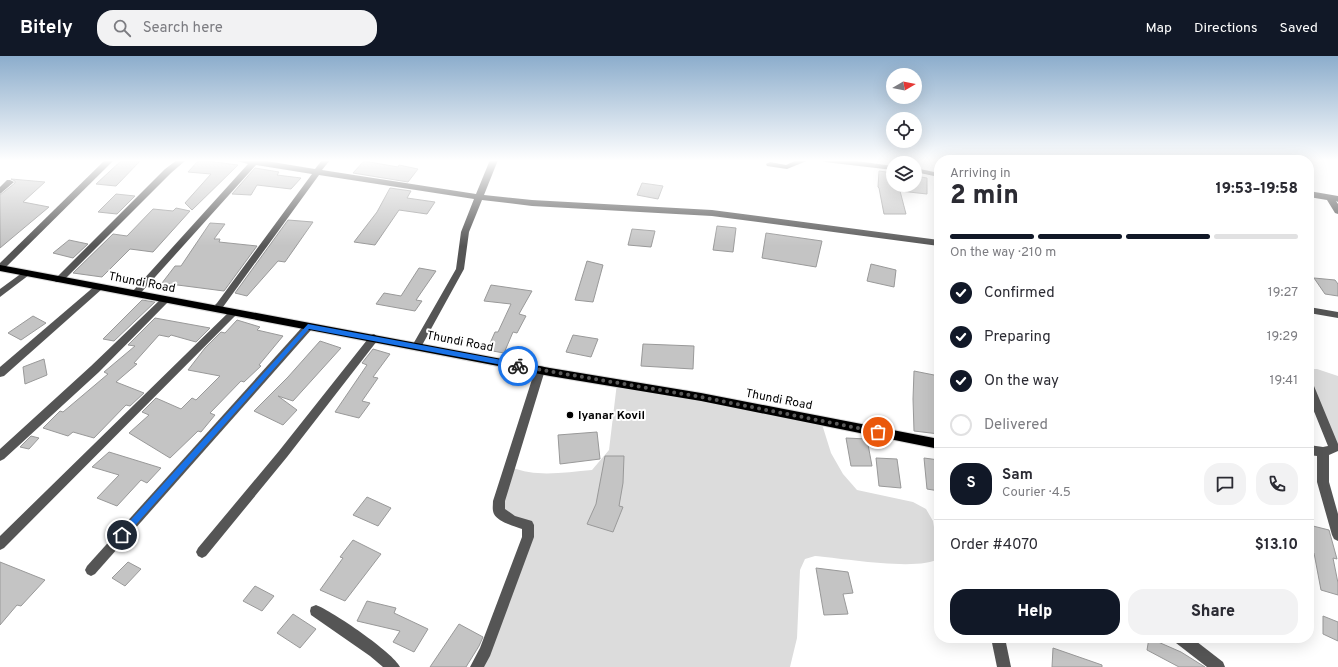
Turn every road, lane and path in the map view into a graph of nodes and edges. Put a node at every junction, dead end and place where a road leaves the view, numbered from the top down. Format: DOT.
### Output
graph roads {
  1 [pos="81,189"];
  2 [pos="150,189"];
  3 [pos="231,189"];
  4 [pos="305,189"];
  5 [pos="422,189"];
  6 [pos="483,189"];
  7 [pos="1314,195"];
  8 [pos="480,197"];
  9 [pos="1334,199"];
  10 [pos="1338,211"];
  11 [pos="934,243"];
  12 [pos="0,268"];
  13 [pos="26,273"];
  14 [pos="59,280"];
  15 [pos="99,287"];
  16 [pos="0,294"];
  17 [pos="135,294"];
  18 [pos="165,300"];
  19 [pos="220,305"];
  20 [pos="1314,311"];
  21 [pos="234,312"];
  22 [pos="1338,315"];
  23 [pos="308,326"];
  24 [pos="374,338"];
  25 [pos="417,346"];
  26 [pos="540,370"];
  27 [pos="0,373"];
  28 [pos="1314,398"];
  29 [pos="934,443"];
  30 [pos="1314,451"];
  31 [pos="1323,452"];
  32 [pos="0,456"];
  33 [pos="1338,536"];
  34 [pos="0,544"];
  35 [pos="202,552"];
  36 [pos="91,570"];
  37 [pos="316,611"];
  38 [pos="999,643"];
  39 [pos="1187,643"];
  40 [pos="393,667"];
  41 [pos="477,667"];
  42 [pos="1004,667"];
  43 [pos="1218,667"];
  1 -- 12 [label="street"];
  2 -- 14 [label="street"];
  3 -- 17 [label="street"];
  4 -- 19 [label="street"];
  5 -- 8 [label="street"];
  6 -- 8 [label="street"];
  7 -- 9 [label="street"];
  8 -- 11 [label="street"];
  8 -- 25 [label="street"];
  9 -- 10 [label="street"];
  12 -- 13 [label="main road, Thundi Road"];
  13 -- 14 [label="main road, Thundi Road"];
  13 -- 16 [label="street"];
  14 -- 15 [label="main road, Thundi Road"];
  15 -- 17 [label="main road, Thundi Road"];
  15 -- 27 [label="street"];
  17 -- 18 [label="main road, Thundi Road"];
  18 -- 21 [label="main road, Thundi Road"];
  18 -- 32 [label="street"];
  20 -- 22 [label="street"];
  21 -- 23 [label="main road, Thundi Road"];
  21 -- 34 [label="street"];
  23 -- 24 [label="main road, Thundi Road"];
  23 -- 36 [label="street"];
  24 -- 25 [label="main road, Thundi Road"];
  24 -- 35 [label="street"];
  25 -- 26 [label="main road, Thundi Road"];
  26 -- 29 [label="main road, Thundi Road"];
  26 -- 41 [label="street"];
  28 -- 31 [label="street"];
  30 -- 31 [label="street"];
  31 -- 33 [label="street"];
  37 -- 40 [label="street"];
  38 -- 42 [label="street"];
  39 -- 43 [label="street"];
}
